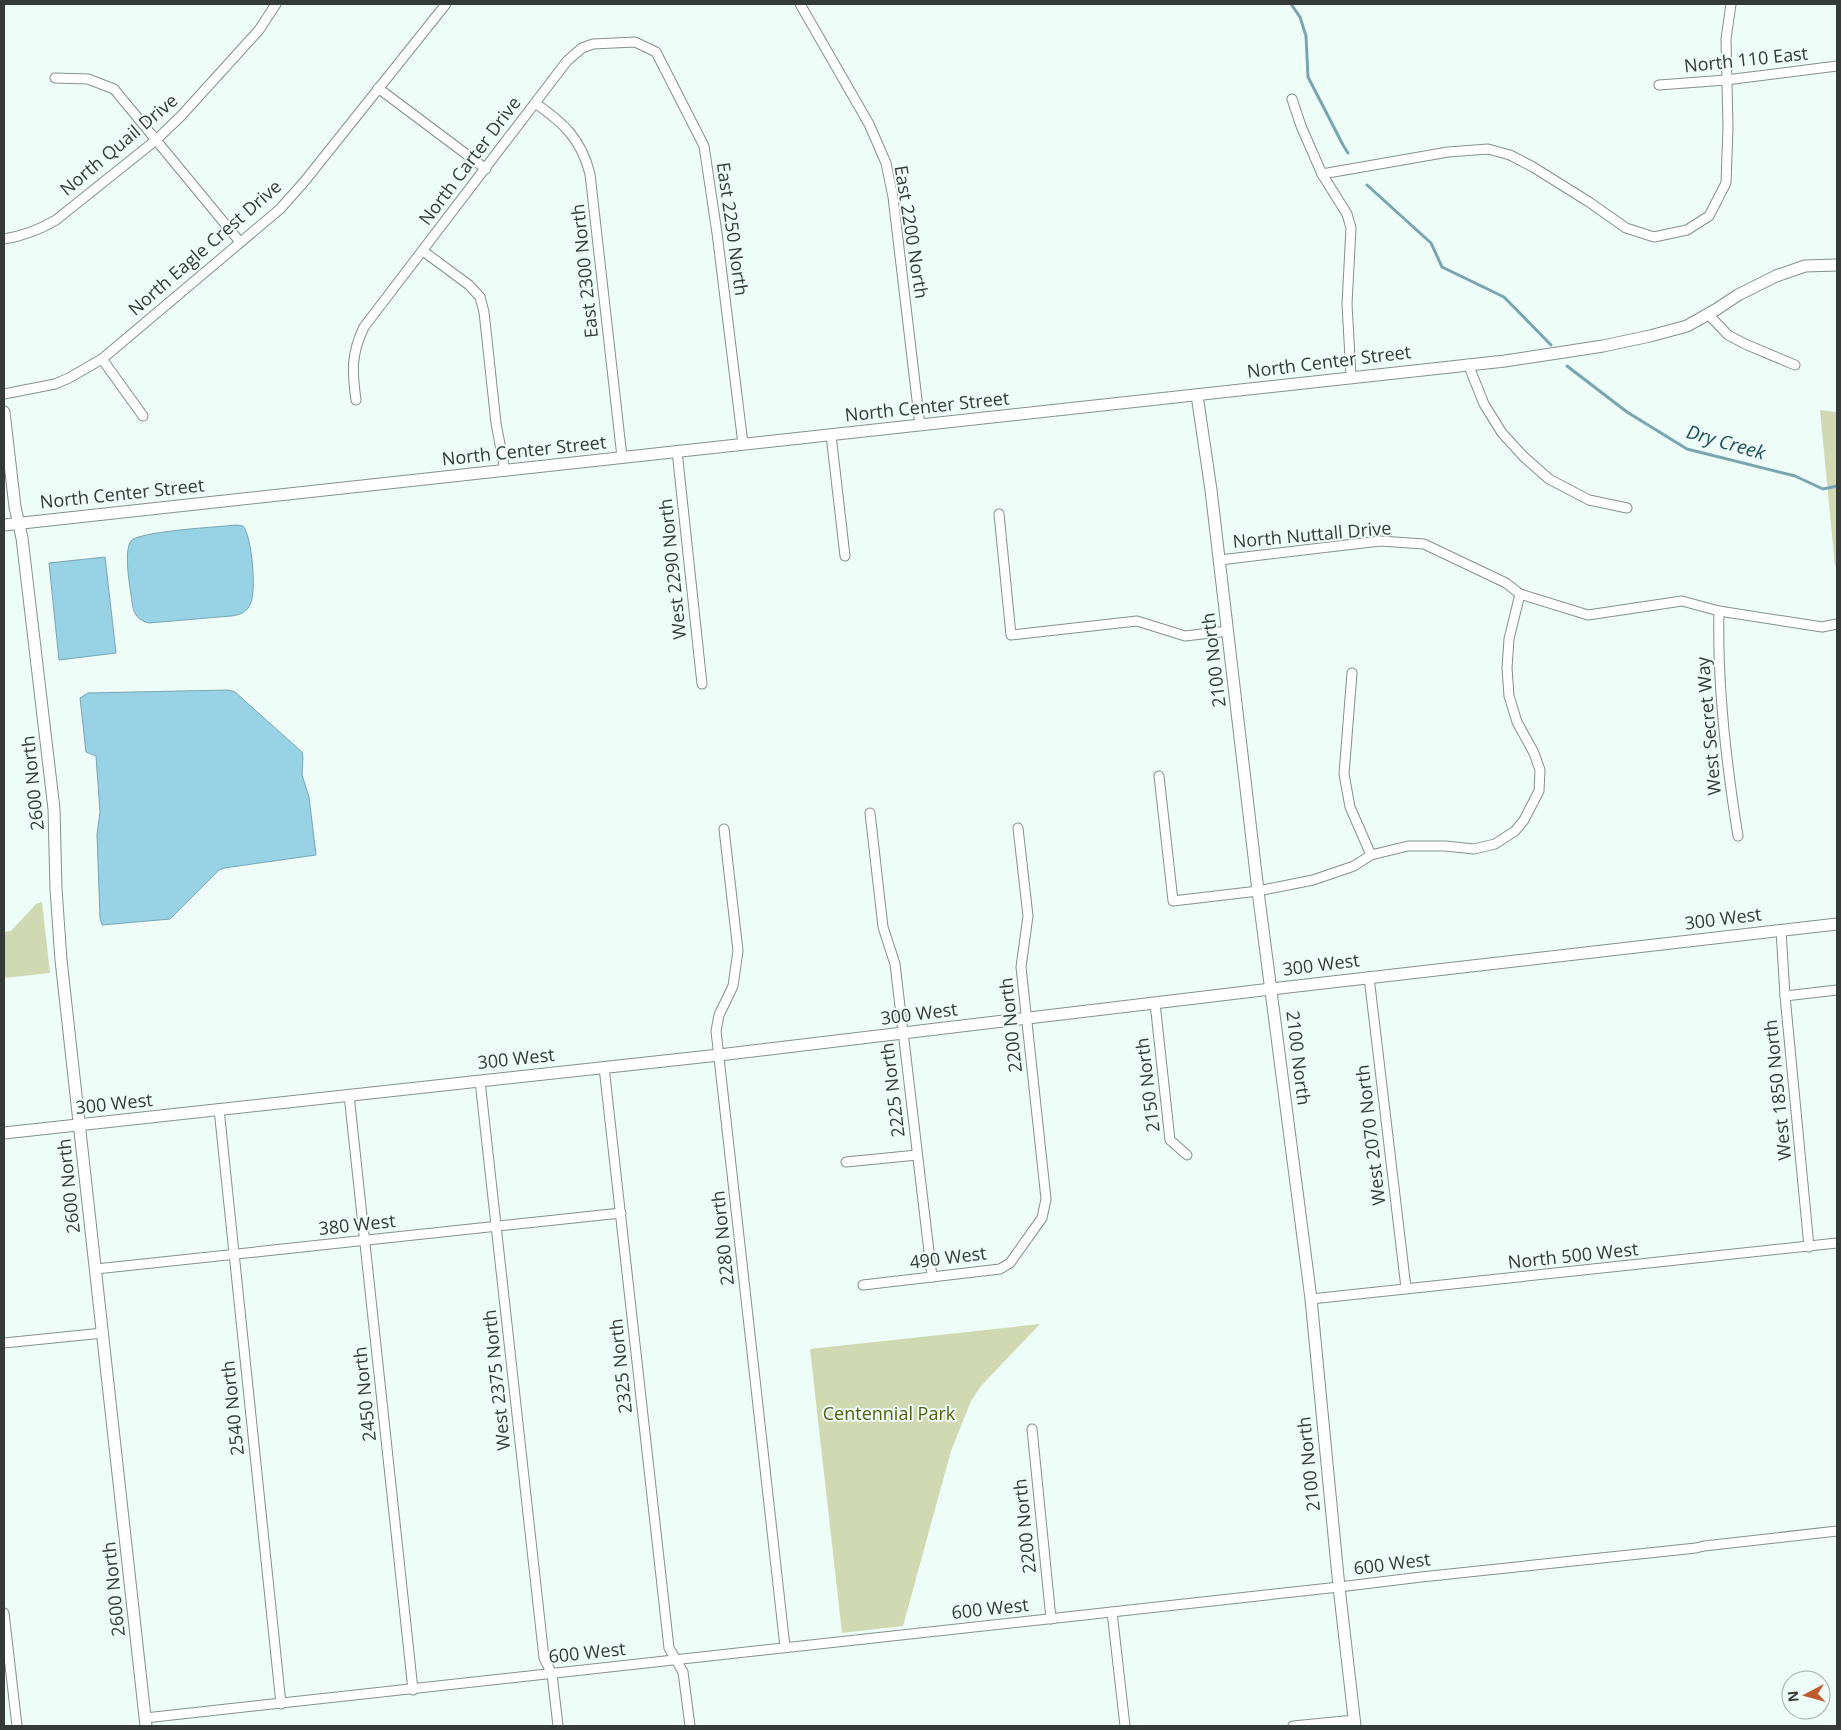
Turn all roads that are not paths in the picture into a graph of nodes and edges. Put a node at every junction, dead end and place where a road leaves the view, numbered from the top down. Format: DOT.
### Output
graph roads {
  1 [pos="276,4"];
  2 [pos="446,4"];
  3 [pos="800,4"];
  4 [pos="1731,4"];
  5 [pos="635,42"];
  6 [pos="1837,66"];
  7 [pos="55,78"];
  8 [pos="1726,80"];
  9 [pos="1659,85"];
  10 [pos="378,88"];
  11 [pos="1292,99"];
  12 [pos="535,103"];
  13 [pos="156,140"];
  14 [pos="486,168"];
  15 [pos="1322,174"];
  16 [pos="4,239"];
  17 [pos="240,242"];
  18 [pos="422,251"];
  19 [pos="1837,266"];
  20 [pos="1708,314"];
  21 [pos="102,358"];
  22 [pos="1468,364"];
  23 [pos="1795,365"];
  24 [pos="1351,376"];
  25 [pos="4,394"];
  26 [pos="1196,395"];
  27 [pos="356,400"];
  28 [pos="4,412"];
  29 [pos="143,416"];
  30 [pos="920,425"];
  31 [pos="831,435"];
  32 [pos="743,444"];
  33 [pos="677,451"];
  34 [pos="622,457"];
  35 [pos="505,471"];
  36 [pos="1627,508"];
  37 [pos="999,514"];
  38 [pos="19,523"];
  39 [pos="4,525"];
  40 [pos="845,556"];
  41 [pos="1220,560"];
  42 [pos="1520,594"];
  43 [pos="1719,611"];
  44 [pos="1837,624"];
  45 [pos="1228,631"];
  46 [pos="1352,673"];
  47 [pos="702,684"];
  48 [pos="1159,776"];
  49 [pos="870,813"];
  50 [pos="1018,828"];
  51 [pos="724,829"];
  52 [pos="1738,836"];
  53 [pos="1370,855"];
  54 [pos="1258,891"];
  55 [pos="1837,924"];
  56 [pos="1781,930"];
  57 [pos="1370,977"];
  58 [pos="1271,988"];
  59 [pos="1837,990"];
  60 [pos="1785,996"];
  61 [pos="1154,1003"];
  62 [pos="1026,1018"];
  63 [pos="903,1033"];
  64 [pos="719,1055"];
  65 [pos="604,1067"];
  66 [pos="480,1081"];
  67 [pos="349,1095"];
  68 [pos="219,1109"];
  69 [pos="80,1125"];
  70 [pos="4,1133"];
  71 [pos="917,1155"];
  72 [pos="1187,1155"];
  73 [pos="846,1162"];
  74 [pos="621,1213"];
  75 [pos="1042,1218"];
  76 [pos="496,1227"];
  77 [pos="364,1240"];
  78 [pos="1837,1244"];
  79 [pos="1809,1247"];
  80 [pos="234,1255"];
  81 [pos="96,1269"];
  82 [pos="932,1277"];
  83 [pos="863,1285"];
  84 [pos="1406,1288"];
  85 [pos="1311,1299"];
  86 [pos="103,1333"];
  87 [pos="4,1343"];
  88 [pos="1032,1429"];
  89 [pos="1837,1531"];
  90 [pos="1339,1587"];
  91 [pos="1112,1612"];
  92 [pos="4,1613"];
  93 [pos="1051,1619"];
  94 [pos="785,1648"];
  95 [pos="676,1660"];
  96 [pos="552,1674"];
  97 [pos="413,1690"];
  98 [pos="281,1704"];
  99 [pos="146,1722"];
  100 [pos="1355,1723"];
  101 [pos="17,1726"];
  102 [pos="558,1726"];
  103 [pos="690,1726"];
  104 [pos="1125,1726"];
  105 [pos="1293,1726"];
  1 -- 13 [label="street, North Quail Drive"];
  2 -- 10 [label="street, North Eagle Crest Drive"];
  3 -- 30 [label="street, East 2200 North"];
  4 -- 8 [label="street"];
  5 -- 12 [label="street, North Carter Drive"];
  5 -- 32 [label="street, East 2250 North"];
  6 -- 8 [label="street, North 110 East"];
  7 -- 13 [label="street"];
  8 -- 9 [label="street, North 110 East"];
  8 -- 15 [label="street"];
  10 -- 14 [label="street"];
  10 -- 17 [label="street, North Eagle Crest Drive"];
  11 -- 15 [label="street"];
  12 -- 14 [label="street, North Carter Drive"];
  12 -- 34 [label="street, East 2300 North"];
  13 -- 16 [label="street, North Quail Drive"];
  13 -- 17 [label="street"];
  14 -- 18 [label="street, North Carter Drive"];
  15 -- 24 [label="street"];
  17 -- 21 [label="street, North Eagle Crest Drive"];
  18 -- 27 [label="street, North Carter Drive"];
  18 -- 35 [label="street"];
  19 -- 20 [label="street, North Center Street"];
  20 -- 22 [label="street, North Center Street"];
  20 -- 23 [label="street"];
  21 -- 25 [label="street, North Eagle Crest Drive"];
  21 -- 29 [label="street"];
  22 -- 24 [label="street, North Center Street"];
  22 -- 36 [label="street"];
  24 -- 26 [label="street, North Center Street"];
  26 -- 30 [label="street, North Center Street"];
  26 -- 41 [label="street, 2100 North"];
  28 -- 38 [label="street, 2600 North"];
  30 -- 31 [label="street, North Center Street"];
  31 -- 32 [label="street, North Center Street"];
  31 -- 40 [label="street"];
  32 -- 33 [label="street, North Center Street"];
  33 -- 34 [label="street, North Center Street"];
  33 -- 47 [label="street, West 2290 North"];
  34 -- 35 [label="street, North Center Street"];
  35 -- 38 [label="street, North Center Street"];
  37 -- 45 [label="street"];
  38 -- 39 [label="street, North Center Street"];
  38 -- 69 [label="street, 2600 North"];
  41 -- 42 [label="street, North Nuttall Drive"];
  41 -- 45 [label="street, 2100 North"];
  42 -- 43 [label="street, North Nuttall Drive"];
  42 -- 53 [label="street"];
  43 -- 44 [label="street, North Nuttall Drive"];
  43 -- 52 [label="street, West Secret Way"];
  45 -- 54 [label="street, 2100 North"];
  46 -- 53 [label="street"];
  48 -- 54 [label="street"];
  49 -- 63 [label="street, 2225 North"];
  50 -- 62 [label="street, 2200 North"];
  51 -- 64 [label="street, 2280 North"];
  53 -- 54 [label="street"];
  54 -- 58 [label="street, 2100 North"];
  55 -- 56 [label="street, 300 West"];
  56 -- 57 [label="street, 300 West"];
  56 -- 60 [label="street, West 1850 North"];
  57 -- 58 [label="street, 300 West"];
  57 -- 84 [label="street, West 2070 North"];
  58 -- 61 [label="street, 300 West"];
  58 -- 85 [label="street, 2100 North"];
  59 -- 60 [label="street"];
  60 -- 79 [label="street, West 1850 North"];
  61 -- 62 [label="street, 300 West"];
  61 -- 72 [label="street, 2150 North"];
  62 -- 63 [label="street, 300 West"];
  62 -- 75 [label="street, 2200 North"];
  63 -- 64 [label="street, 300 West"];
  63 -- 71 [label="street, 2225 North"];
  64 -- 65 [label="street, 300 West"];
  64 -- 94 [label="street, 2280 North"];
  65 -- 66 [label="street, 300 West"];
  65 -- 74 [label="street, 2325 North"];
  66 -- 67 [label="street, 300 West"];
  66 -- 76 [label="street, West 2375 North"];
  67 -- 68 [label="street, 300 West"];
  67 -- 77 [label="street, 2450 North"];
  68 -- 69 [label="street, 300 West"];
  68 -- 80 [label="street, 2540 North"];
  69 -- 70 [label="street, 300 West"];
  69 -- 81 [label="street, 2600 North"];
  71 -- 73 [label="street"];
  71 -- 82 [label="street, 2225 North"];
  74 -- 76 [label="street, 380 West"];
  74 -- 95 [label="street, 2325 North"];
  75 -- 82 [label="street, 490 West"];
  76 -- 77 [label="street, 380 West"];
  76 -- 96 [label="street, West 2375 North"];
  77 -- 80 [label="street, 380 West"];
  77 -- 97 [label="street, 2450 North"];
  78 -- 79 [label="street, North 500 West"];
  79 -- 84 [label="street, North 500 West"];
  80 -- 81 [label="street, 380 West"];
  80 -- 98 [label="street, 2540 North"];
  81 -- 86 [label="street, 2600 North"];
  82 -- 83 [label="street, 490 West"];
  84 -- 85 [label="street, North 500 West"];
  85 -- 90 [label="street, 2100 North"];
  86 -- 87 [label="street"];
  86 -- 99 [label="street, 2600 North"];
  88 -- 93 [label="street, 2200 North"];
  89 -- 90 [label="street, 600 West"];
  90 -- 91 [label="street, 600 West"];
  90 -- 100 [label="street, 2100 North"];
  91 -- 93 [label="street, 600 West"];
  91 -- 104 [label="street"];
  92 -- 101 [label="street"];
  93 -- 94 [label="street, 600 West"];
  94 -- 95 [label="street, 600 West"];
  95 -- 96 [label="street, 600 West"];
  95 -- 103 [label="street, 2325 North"];
  96 -- 97 [label="street, 600 West"];
  96 -- 102 [label="street, West 2375 North"];
  97 -- 98 [label="street, 600 West"];
  98 -- 99 [label="street, 600 West"];
  100 -- 105 [label="street"];
}
